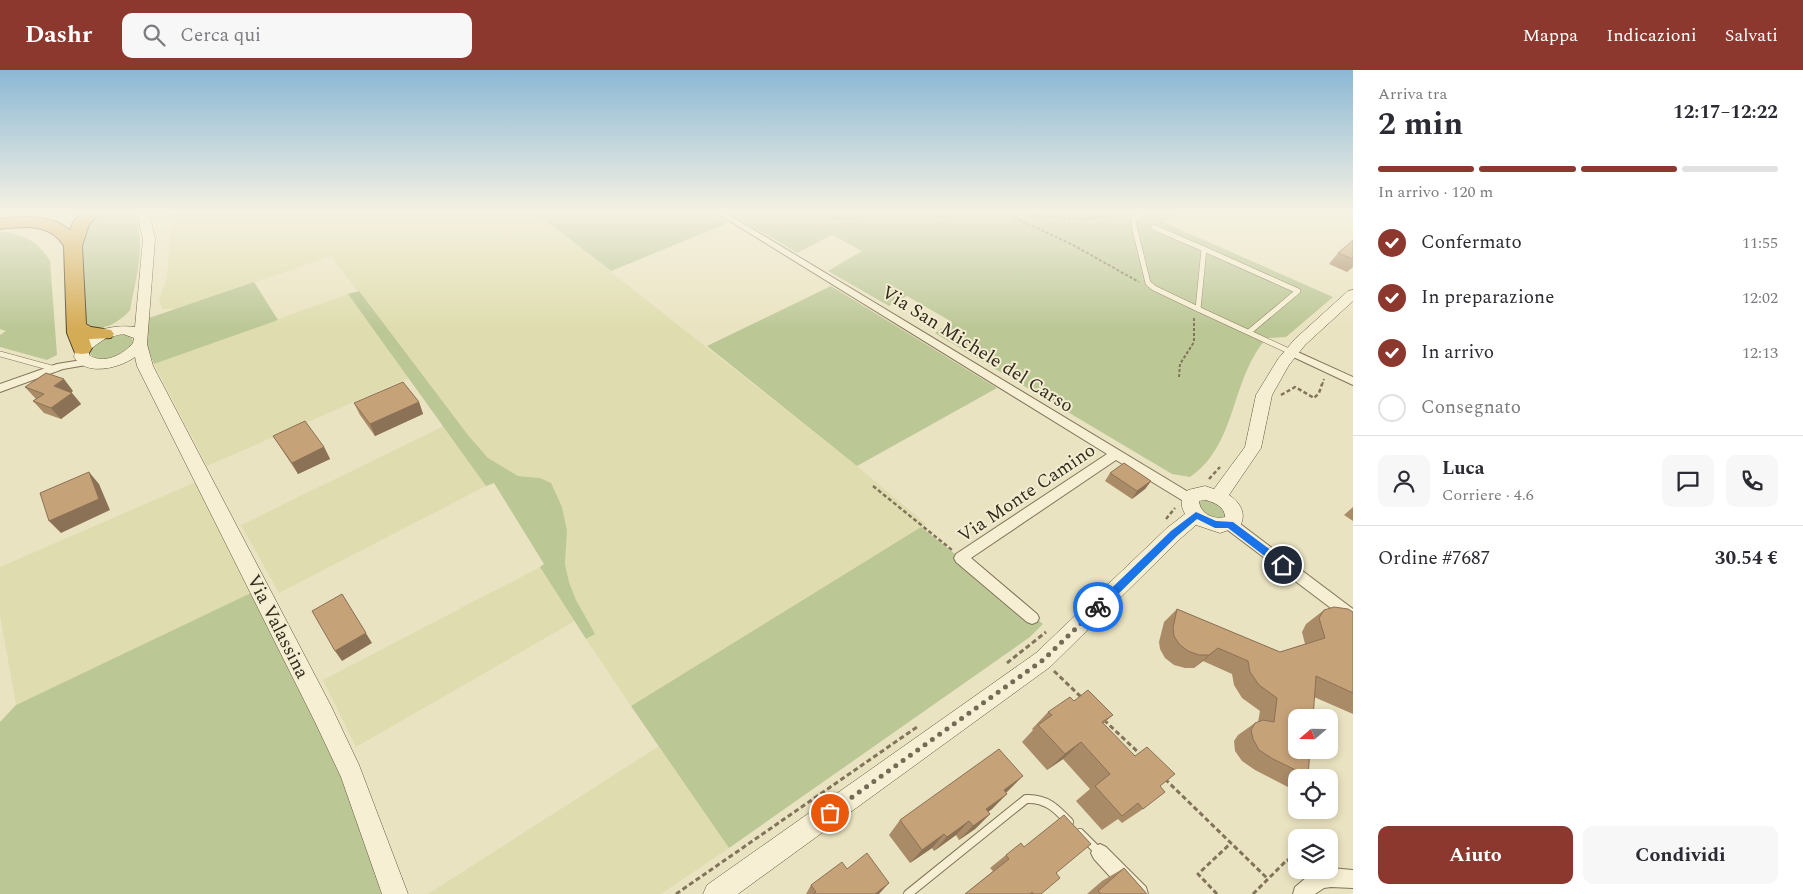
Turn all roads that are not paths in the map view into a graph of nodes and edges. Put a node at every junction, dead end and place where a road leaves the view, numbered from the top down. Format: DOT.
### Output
graph roads {
  1 [pos="73,251"];
  2 [pos="147,251"];
  3 [pos="785,251"];
  4 [pos="1140,251"];
  5 [pos="1204,251"];
  6 [pos="1209,251"];
  7 [pos="1353,294"];
  8 [pos="1198,311"];
  9 [pos="142,314"];
  10 [pos="77,327"];
  11 [pos="110,332"];
  12 [pos="1249,332"];
  13 [pos="140,340"];
  14 [pos="1291,352"];
  15 [pos="84,353"];
  16 [pos="0,354"];
  17 [pos="118,360"];
  18 [pos="145,366"];
  19 [pos="58,367"];
  20 [pos="1353,381"];
  21 [pos="0,388"];
  22 [pos="1115,455"];
  23 [pos="1218,497"];
  24 [pos="1189,503"];
  25 [pos="1230,524"];
  26 [pos="1353,617"];
  27 [pos="1032,618"];
  28 [pos="1100,853"];
  29 [pos="1353,879"];
  30 [pos="396,894"];
  31 [pos="716,894"];
  32 [pos="908,894"];
  33 [pos="1139,894"];
  34 [pos="1302,894"];
  1 -- 10 [label="highway"];
  2 -- 9 [label="street, Via Valassina"];
  3 -- 22 [label="street, Via San Michele del Carso"];
  4 -- 8 [label="lane"];
  5 -- 8 [label="lane"];
  6 -- 12 [label="lane"];
  7 -- 14 [label="street"];
  8 -- 12 [label="lane"];
  9 -- 11 [label="street"];
  9 -- 13 [label="street, Via Valassina"];
  10 -- 11 [label="highway"];
  10 -- 15 [label="highway"];
  11 -- 13 [label="street"];
  11 -- 15 [label="street"];
  12 -- 14 [label="lane"];
  13 -- 17 [label="street"];
  13 -- 18 [label="street, Via Valassina"];
  14 -- 20 [label="street"];
  14 -- 23 [label="street"];
  15 -- 17 [label="street"];
  15 -- 19 [label="street"];
  16 -- 19 [label="lane"];
  17 -- 18 [label="street"];
  18 -- 30 [label="street, Via Valassina"];
  19 -- 21 [label="street"];
  22 -- 24 [label="street, Via San Michele del Carso"];
  22 -- 27 [label="street, Via Monte Camino"];
  23 -- 24 [label="street"];
  23 -- 25 [label="street"];
  24 -- 25 [label="street"];
  24 -- 31 [label="street"];
  25 -- 26 [label="street"];
  28 -- 32 [label="lane"];
  28 -- 33 [label="street"];
  29 -- 34 [label="street"];
}
